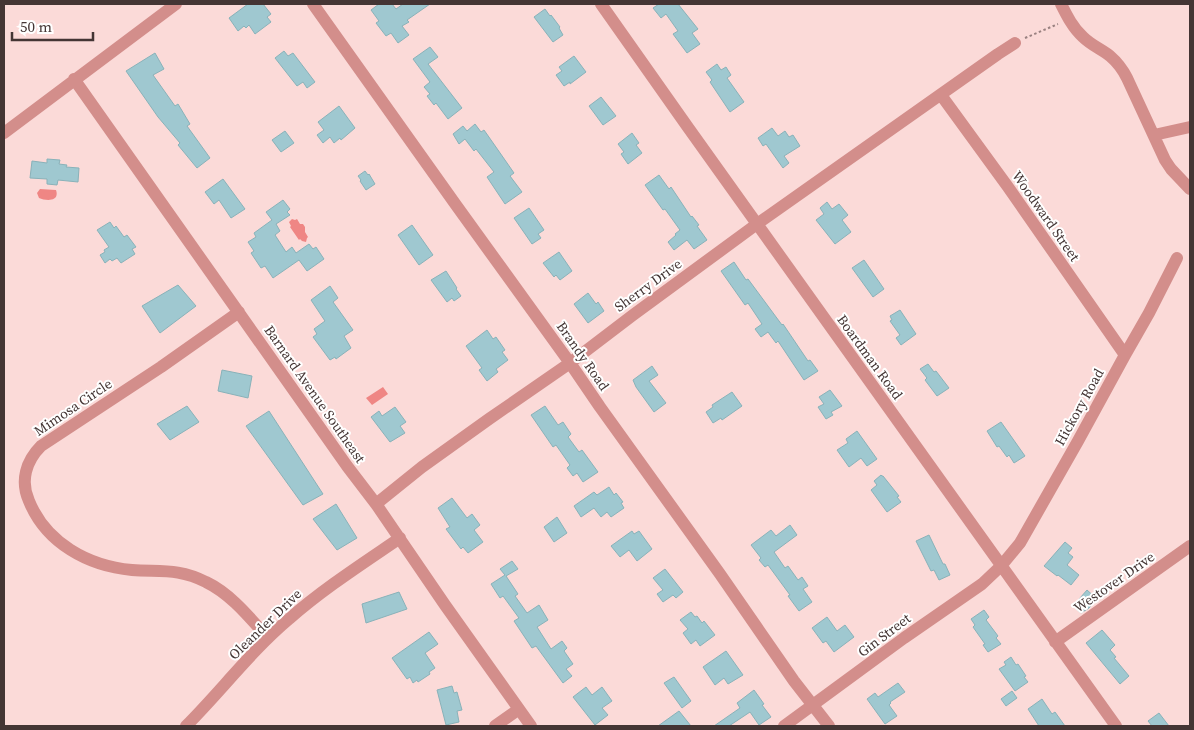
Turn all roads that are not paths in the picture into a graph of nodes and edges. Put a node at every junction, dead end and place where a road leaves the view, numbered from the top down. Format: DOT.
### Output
graph roads {
  1 [pos="176,4"];
  2 [pos="313,4"];
  3 [pos="602,4"];
  4 [pos="1061,4"];
  5 [pos="1015,43"];
  6 [pos="74,79"];
  7 [pos="941,95"];
  8 [pos="1190,127"];
  9 [pos="4,133"];
  10 [pos="1154,135"];
  11 [pos="1190,189"];
  12 [pos="757,224"];
  13 [pos="1177,258"];
  14 [pos="239,312"];
  15 [pos="1125,355"];
  16 [pos="570,363"];
  17 [pos="376,504"];
  18 [pos="400,538"];
  19 [pos="1190,546"];
  20 [pos="1001,566"];
  21 [pos="268,638"];
  22 [pos="1055,642"];
  23 [pos="813,705"];
  24 [pos="519,709"];
  25 [pos="186,726"];
  26 [pos="495,726"];
  27 [pos="531,726"];
  28 [pos="784,726"];
  29 [pos="829,726"];
  30 [pos="1116,726"];
  1 -- 6 [label="street"];
  2 -- 16 [label="street, Brandy Road"];
  3 -- 12 [label="street, Boardman Road"];
  4 -- 10 [label="street"];
  5 -- 7 [label="street, Sherry Drive"];
  6 -- 9 [label="street"];
  6 -- 14 [label="street, Barnard Avenue Southeast"];
  7 -- 12 [label="street, Sherry Drive"];
  7 -- 15 [label="street, Woodward Street"];
  8 -- 10 [label="street"];
  10 -- 11 [label="street"];
  12 -- 16 [label="street, Sherry Drive"];
  12 -- 20 [label="street, Boardman Road"];
  13 -- 15 [label="street, Hickory Road"];
  14 -- 17 [label="street, Barnard Avenue Southeast"];
  14 -- 21 [label="street, Mimosa Circle"];
  15 -- 20 [label="street, Hickory Road"];
  16 -- 17 [label="street, Sherry Drive"];
  16 -- 23 [label="street, Brandy Road"];
  17 -- 18 [label="street, Barnard Avenue Southeast"];
  18 -- 21 [label="street, Oleander Drive"];
  18 -- 24 [label="street, Barnard Avenue Southeast"];
  19 -- 22 [label="street, Westover Drive"];
  20 -- 22 [label="street, Boardman Road"];
  20 -- 23 [label="street, Gin Street"];
  21 -- 25 [label="street, Oleander Drive"];
  22 -- 30 [label="street, Boardman Road"];
  23 -- 28 [label="street, Gin Street"];
  23 -- 29 [label="street, Brandy Road"];
  24 -- 26 [label="street"];
  24 -- 27 [label="street, Barnard Avenue Southeast"];
}
